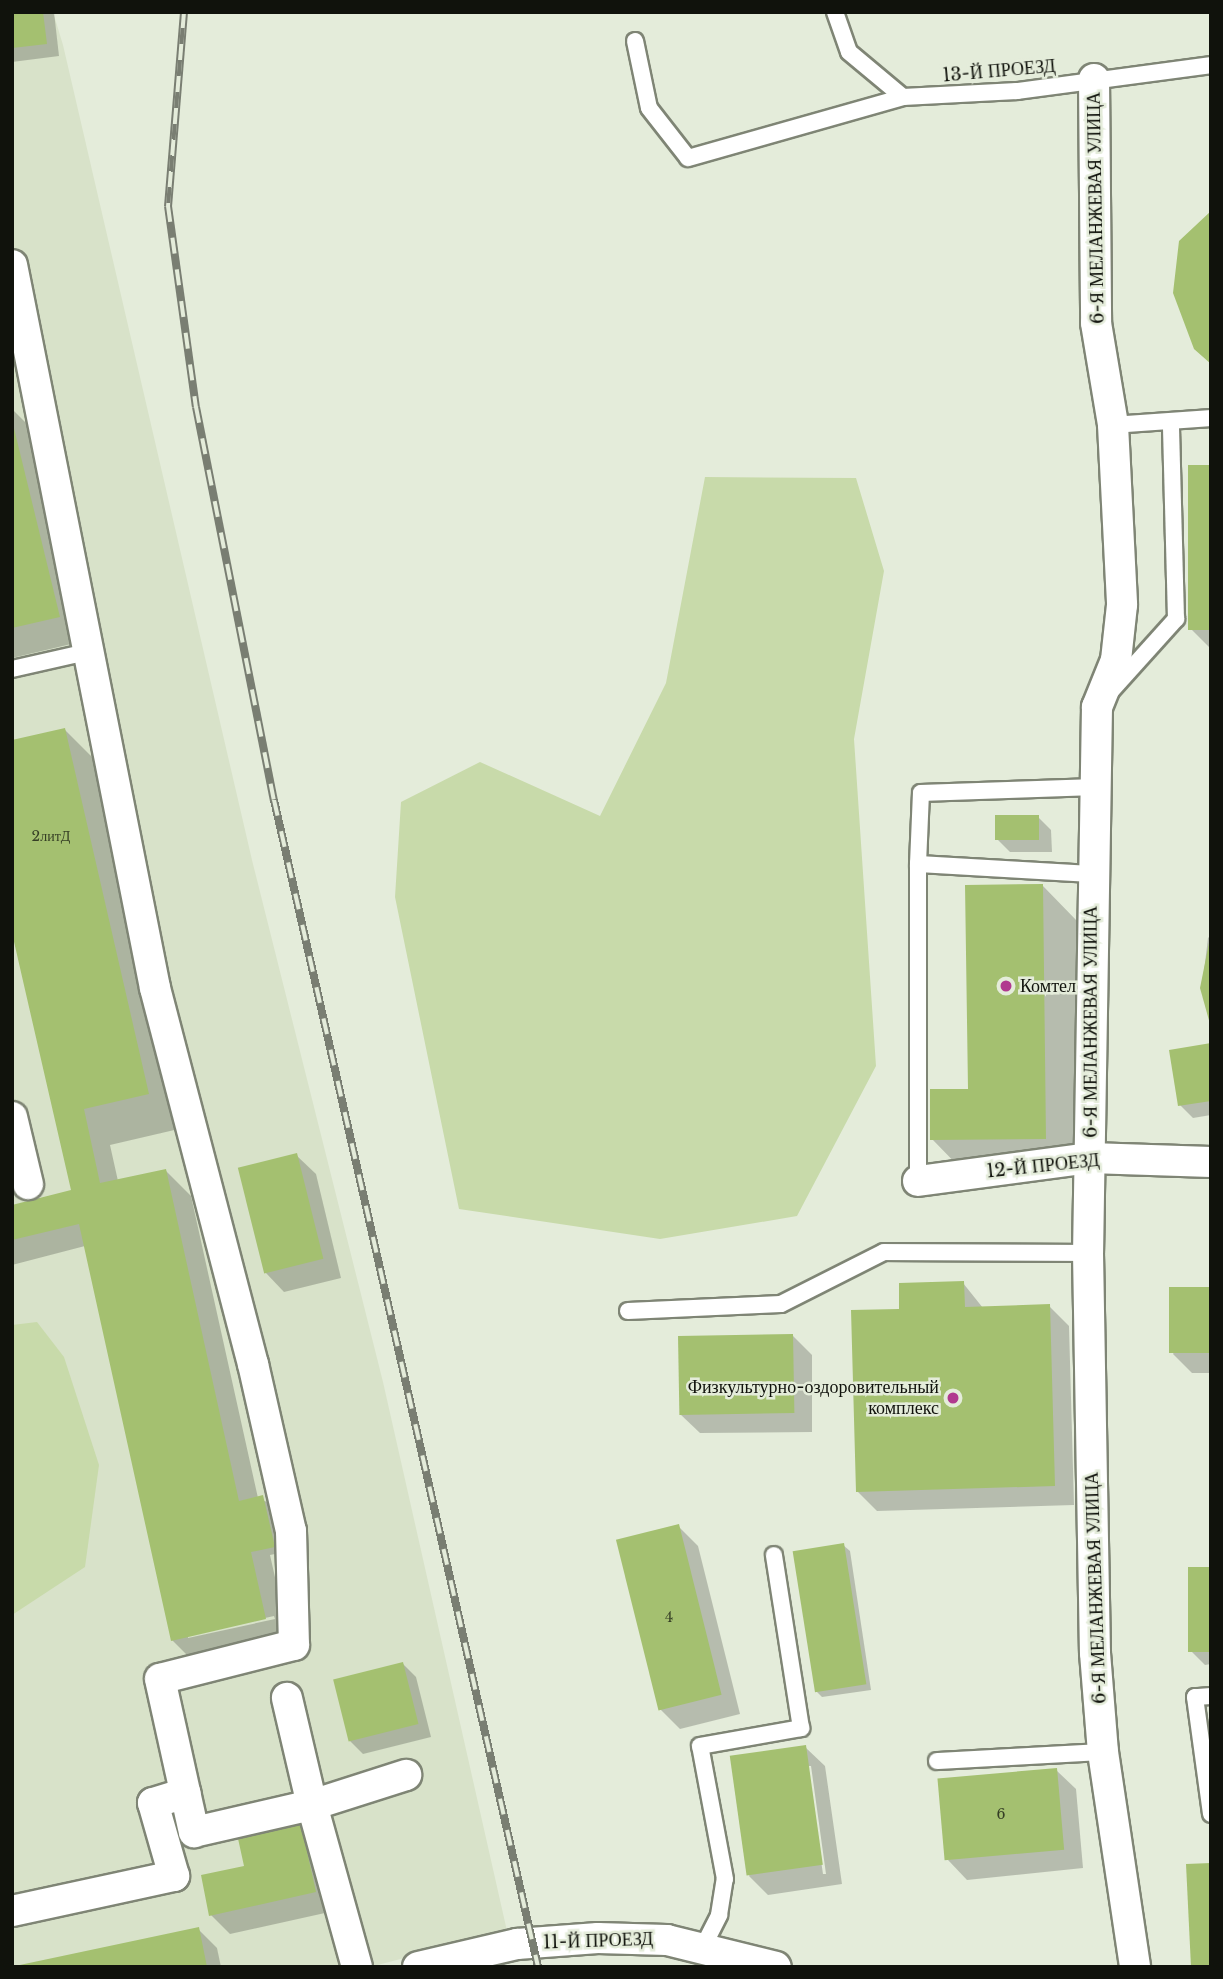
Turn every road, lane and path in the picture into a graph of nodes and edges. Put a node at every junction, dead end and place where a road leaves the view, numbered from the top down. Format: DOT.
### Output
graph roads {
  1 [pos="835,12"];
  2 [pos="635,41"];
  3 [pos="1211,65"];
  4 [pos="1094,79"];
  5 [pos="903,97"];
  6 [pos="12,265"];
  7 [pos="1211,418"];
  8 [pos="1171,423"];
  9 [pos="1113,425"];
  10 [pos="87,652"];
  11 [pos="12,669"];
  12 [pos="1097,707"];
  13 [pos="1095,787"];
  14 [pos="918,864"];
  15 [pos="1093,874"];
  16 [pos="12,1117"];
  17 [pos="1090,1158"];
  18 [pos="1211,1163"];
  19 [pos="918,1181"];
  20 [pos="28,1184"];
  21 [pos="1088,1253"];
  22 [pos="628,1311"];
  23 [pos="774,1555"];
  24 [pos="1211,1696"];
  25 [pos="287,1699"];
  26 [pos="1103,1752"];
  27 [pos="937,1761"];
  28 [pos="406,1775"];
  29 [pos="185,1793"];
  30 [pos="312,1805"];
  31 [pos="1211,1814"];
  32 [pos="12,1911"];
  33 [pos="704,1947"];
  34 [pos="356,1967"];
  35 [pos="418,1967"];
  36 [pos="776,1967"];
  37 [pos="1135,1967"];
  1 -- 5 [label="lane"];
  2 -- 5 [label="lane, 13-Й ПРОЕЗД"];
  3 -- 4 [label="lane, 13-Й ПРОЕЗД"];
  4 -- 5 [label="lane, 13-Й ПРОЕЗД"];
  4 -- 9 [label="street, 6-Я МЕЛАНЖЕВАЯ УЛИЦА"];
  6 -- 10 [label="street"];
  7 -- 8 [label="lane"];
  8 -- 9 [label="lane"];
  8 -- 12 [label="lane"];
  9 -- 12 [label="street, 6-Я МЕЛАНЖЕВАЯ УЛИЦА"];
  10 -- 11 [label="lane"];
  10 -- 29 [label="street"];
  12 -- 13 [label="street, 6-Я МЕЛАНЖЕВАЯ УЛИЦА"];
  13 -- 14 [label="lane"];
  13 -- 15 [label="street, 6-Я МЕЛАНЖЕВАЯ УЛИЦА"];
  14 -- 15 [label="lane"];
  14 -- 19 [label="lane"];
  15 -- 17 [label="street, 6-Я МЕЛАНЖЕВАЯ УЛИЦА"];
  16 -- 20 [label="street"];
  17 -- 18 [label="street, 12-Й ПРОЕЗД"];
  17 -- 19 [label="street, 12-Й ПРОЕЗД"];
  17 -- 21 [label="street, 6-Я МЕЛАНЖЕВАЯ УЛИЦА"];
  21 -- 22 [label="lane"];
  21 -- 26 [label="street, 6-Я МЕЛАНЖЕВАЯ УЛИЦА"];
  23 -- 33 [label="lane"];
  24 -- 31 [label="lane"];
  25 -- 30 [label="street"];
  26 -- 27 [label="lane"];
  26 -- 37 [label="street, 6-Я МЕЛАНЖЕВАЯ УЛИЦА"];
  28 -- 30 [label="street"];
  29 -- 30 [label="street"];
  29 -- 32 [label="street"];
  30 -- 34 [label="street"];
  33 -- 35 [label="street, 11-Й ПРОЕЗД"];
  33 -- 36 [label="street, 11-Й ПРОЕЗД"];
}
